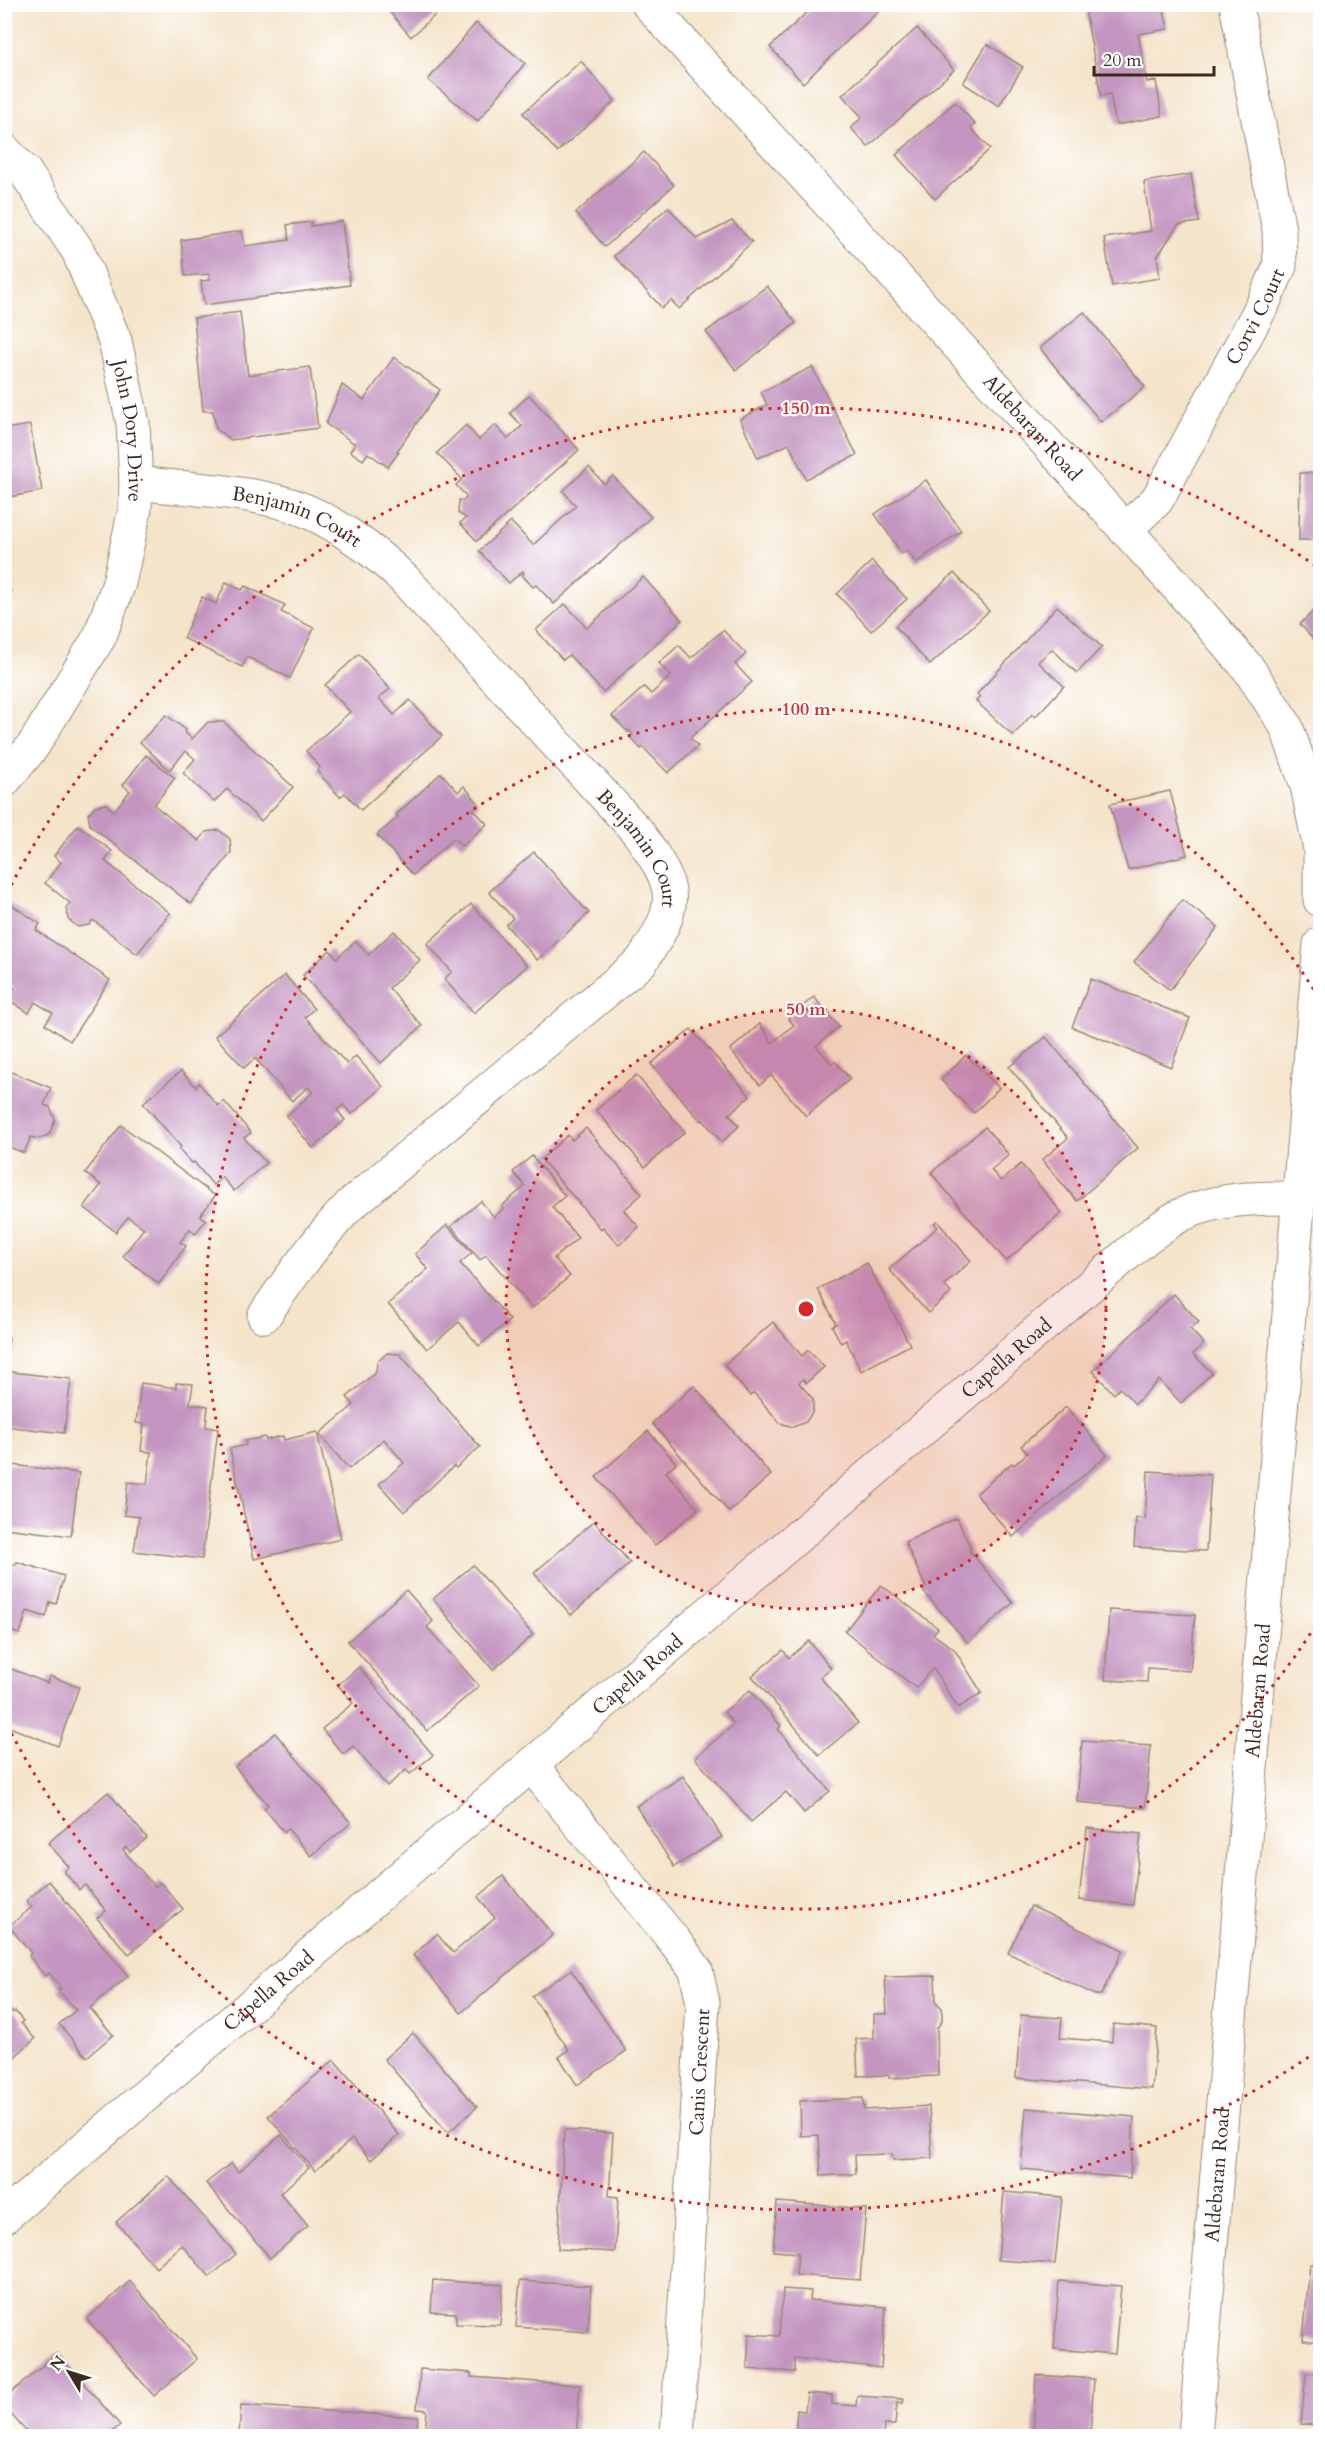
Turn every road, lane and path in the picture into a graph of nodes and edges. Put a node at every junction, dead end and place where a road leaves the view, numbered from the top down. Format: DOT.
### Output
graph roads {
  1 [pos="648,4"];
  2 [pos="1236,4"];
  3 [pos="4,150"];
  4 [pos="136,483"];
  5 [pos="1125,530"];
  6 [pos="4,781"];
  7 [pos="1320,900"];
  8 [pos="1320,944"];
  9 [pos="1300,1198"];
  10 [pos="264,1316"];
  11 [pos="532,1766"];
  12 [pos="4,2217"];
  13 [pos="677,2436"];
  14 [pos="1195,2436"];
  1 -- 5 [label="street, Aldebaran Road"];
  2 -- 5 [label="street, Corvi Court"];
  3 -- 4 [label="street, John Dory Drive"];
  4 -- 6 [label="street, John Dory Drive"];
  4 -- 10 [label="street, Benjamin Court"];
  5 -- 7 [label="street, Aldebaran Road"];
  8 -- 9 [label="street, Aldebaran Road"];
  9 -- 11 [label="street, Capella Road"];
  9 -- 14 [label="street, Aldebaran Road"];
  11 -- 12 [label="street, Capella Road"];
  11 -- 13 [label="street, Canis Crescent"];
}
